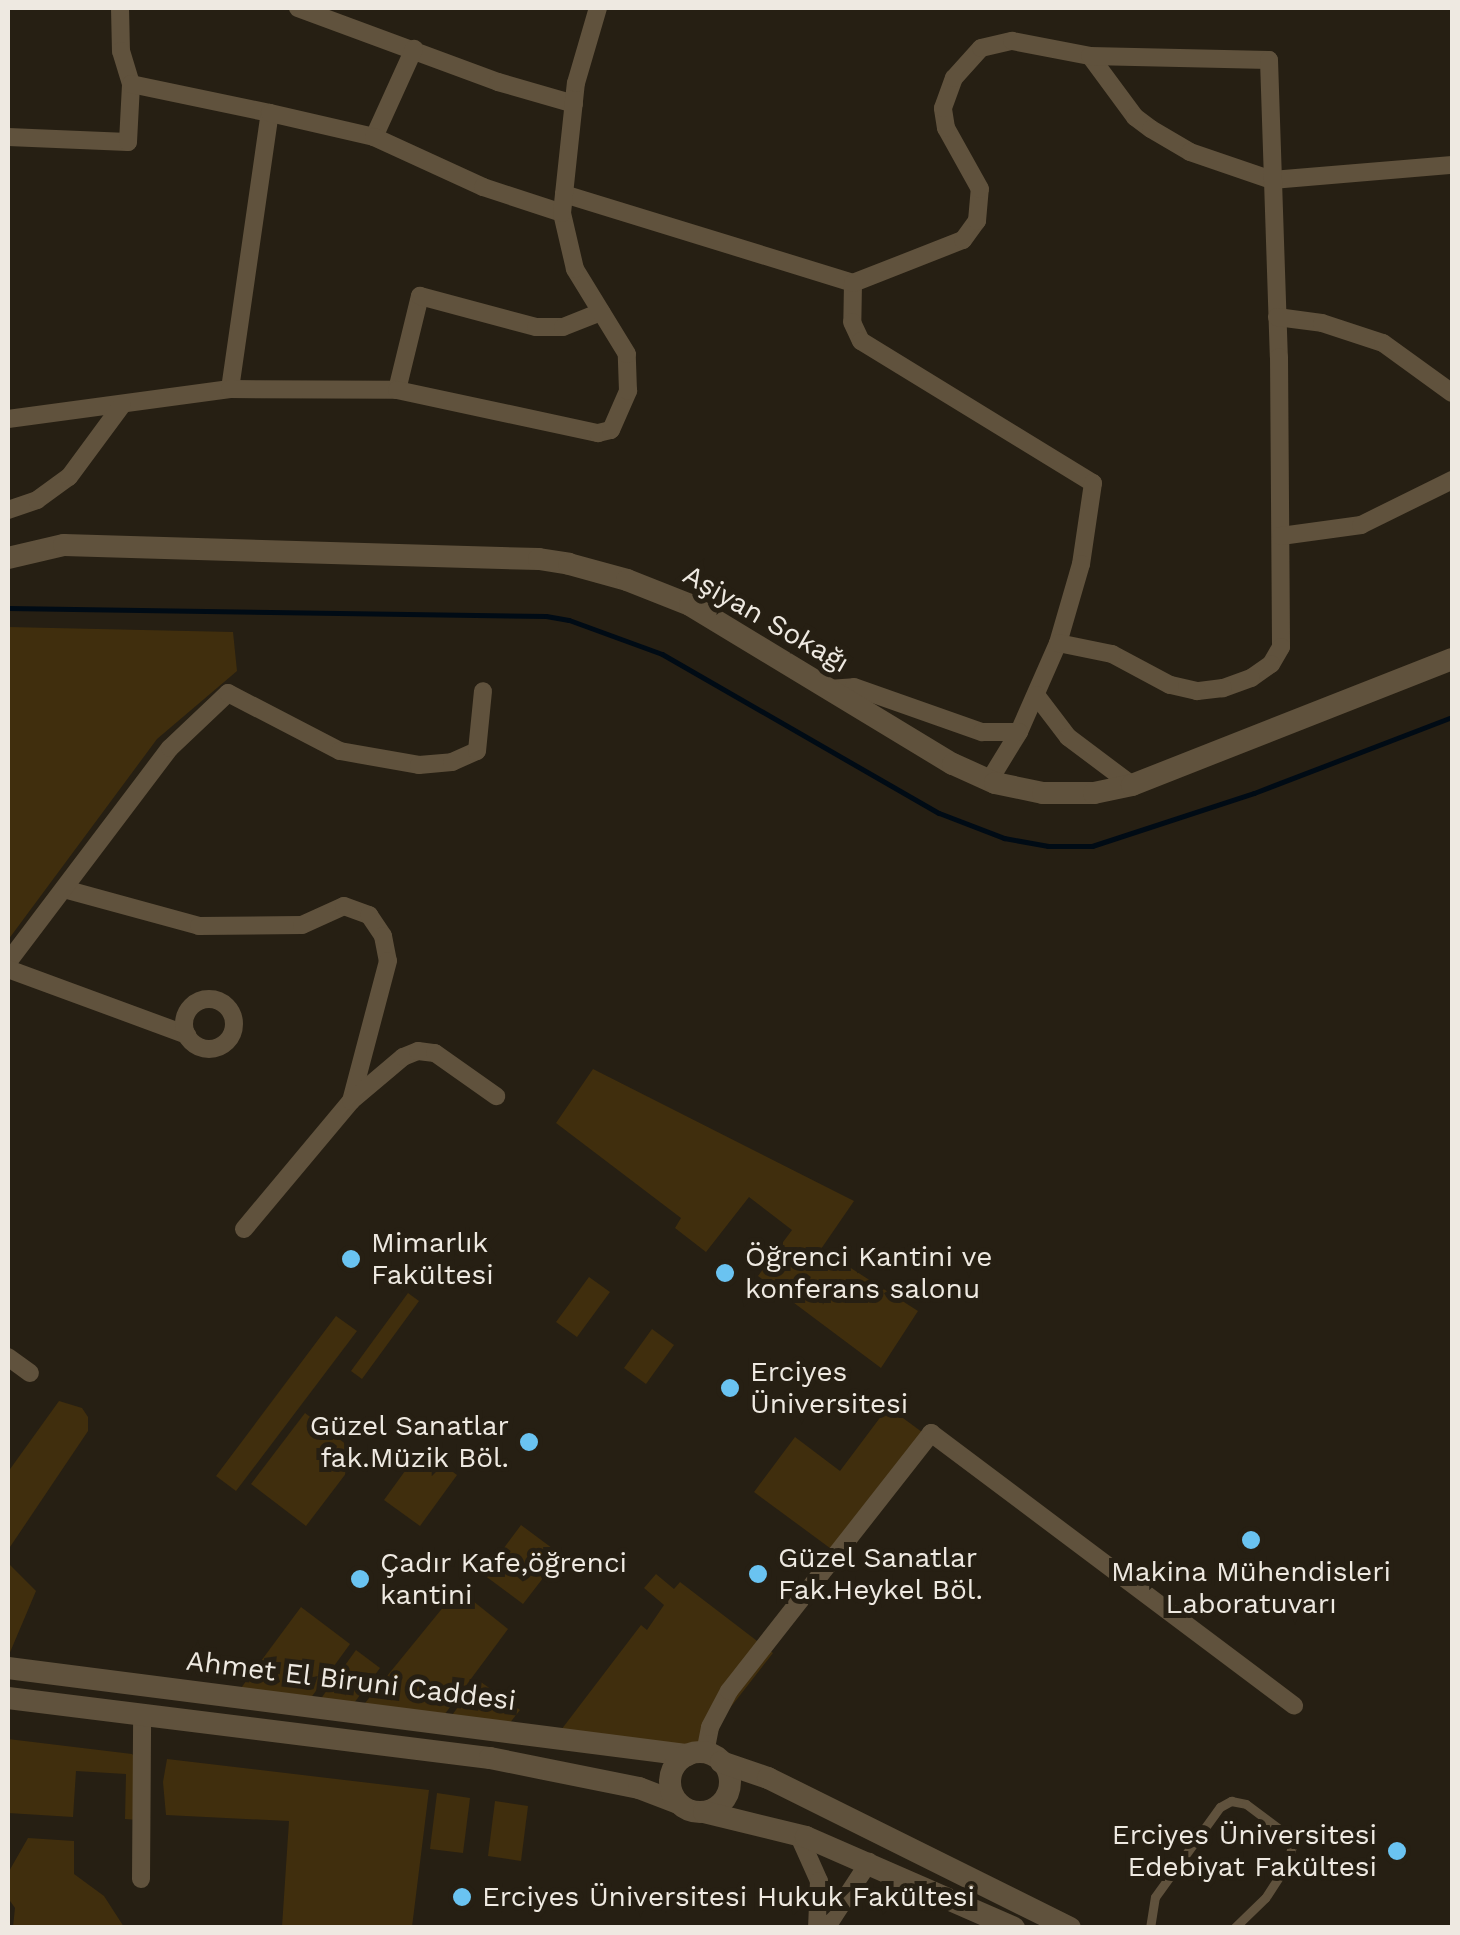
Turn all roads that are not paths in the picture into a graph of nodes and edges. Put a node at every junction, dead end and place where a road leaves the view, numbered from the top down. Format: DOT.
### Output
graph roads {
  1 [pos="120,8"];
  2 [pos="298,8"];
  3 [pos="598,8"];
  4 [pos="414,49"];
  5 [pos="1090,56"];
  6 [pos="131,84"];
  7 [pos="574,104"];
  8 [pos="270,113"];
  9 [pos="374,137"];
  10 [pos="8,138"];
  11 [pos="1452,165"];
  12 [pos="1272,180"];
  13 [pos="563,203"];
  14 [pos="853,283"];
  15 [pos="602,312"];
  16 [pos="1277,318"];
  17 [pos="230,389"];
  18 [pos="397,390"];
  19 [pos="1452,393"];
  20 [pos="122,405"];
  21 [pos="8,420"];
  22 [pos="1452,480"];
  23 [pos="8,510"];
  24 [pos="1281,536"];
  25 [pos="8,558"];
  26 [pos="1058,644"];
  27 [pos="1452,659"];
  28 [pos="828,688"];
  29 [pos="483,691"];
  30 [pos="1036,695"];
  31 [pos="1018,732"];
  32 [pos="989,781"];
  33 [pos="1132,785"];
  34 [pos="64,888"];
  35 [pos="8,966"];
  36 [pos="187,1035"];
  37 [pos="496,1096"];
  38 [pos="351,1101"];
  39 [pos="244,1229"];
  40 [pos="8,1357"];
  41 [pos="30,1373"];
  42 [pos="8,1668"];
  43 [pos="8,1698"];
  44 [pos="1294,1706"];
  45 [pos="142,1716"];
  46 [pos="704,1757"];
  47 [pos="678,1803"];
  48 [pos="704,1812"];
  49 [pos="798,1834"];
  50 [pos="869,1862"];
  51 [pos="141,1879"];
  52 [pos="818,1928"];
  53 [pos="826,1928"];
  54 [pos="1014,1928"];
  55 [pos="1070,1928"];
  56 [pos="1150,1928"];
  57 [pos="1234,1928"];
  1 -- 6 [label="street"];
  2 -- 4 [label="street"];
  3 -- 7 [label="street"];
  4 -- 7 [label="street"];
  4 -- 9 [label="street"];
  5 -- 12 [label="street"];
  5 -- 12 [label="street"];
  5 -- 14 [label="street"];
  6 -- 8 [label="street"];
  6 -- 10 [label="street"];
  7 -- 13 [label="street"];
  8 -- 9 [label="street"];
  8 -- 17 [label="street"];
  9 -- 13 [label="street"];
  11 -- 12 [label="street"];
  12 -- 16 [label="street"];
  13 -- 14 [label="street"];
  13 -- 15 [label="street"];
  14 -- 26 [label="street"];
  15 -- 18 [label="street"];
  15 -- 18 [label="street"];
  16 -- 19 [label="street"];
  16 -- 24 [label="street"];
  17 -- 18 [label="street"];
  17 -- 20 [label="street"];
  20 -- 21 [label="street"];
  20 -- 23 [label="street"];
  22 -- 24 [label="street"];
  24 -- 26 [label="street"];
  25 -- 28 [label="street, Aşiyan Sokağı"];
  26 -- 30 [label="street"];
  27 -- 33 [label="street, Aşiyan Sokağı"];
  28 -- 31 [label="street"];
  28 -- 32 [label="street, Aşiyan Sokağı"];
  29 -- 34 [label="street"];
  30 -- 31 [label="street"];
  30 -- 33 [label="street"];
  31 -- 32 [label="street"];
  32 -- 33 [label="street, Aşiyan Sokağı"];
  34 -- 35 [label="street"];
  34 -- 38 [label="street"];
  35 -- 36 [label="street"];
  37 -- 38 [label="street"];
  38 -- 39 [label="street"];
  40 -- 41 [label="street"];
  42 -- 46 [label="street, Ahmet El Biruni Caddesi"];
  43 -- 45 [label="street"];
  44 -- 46 [label="street"];
  45 -- 47 [label="street"];
  45 -- 51 [label="street"];
  46 -- 47 [label="street"];
  46 -- 48 [label="street"];
  46 -- 55 [label="street, Ahmet El Biruni Caddesi"];
  47 -- 48 [label="street"];
  48 -- 49 [label="street"];
  49 -- 50 [label="street"];
  49 -- 52 [label="street"];
  50 -- 53 [label="street"];
  50 -- 54 [label="street"];
  56 -- 57 [label="lane"];
}
